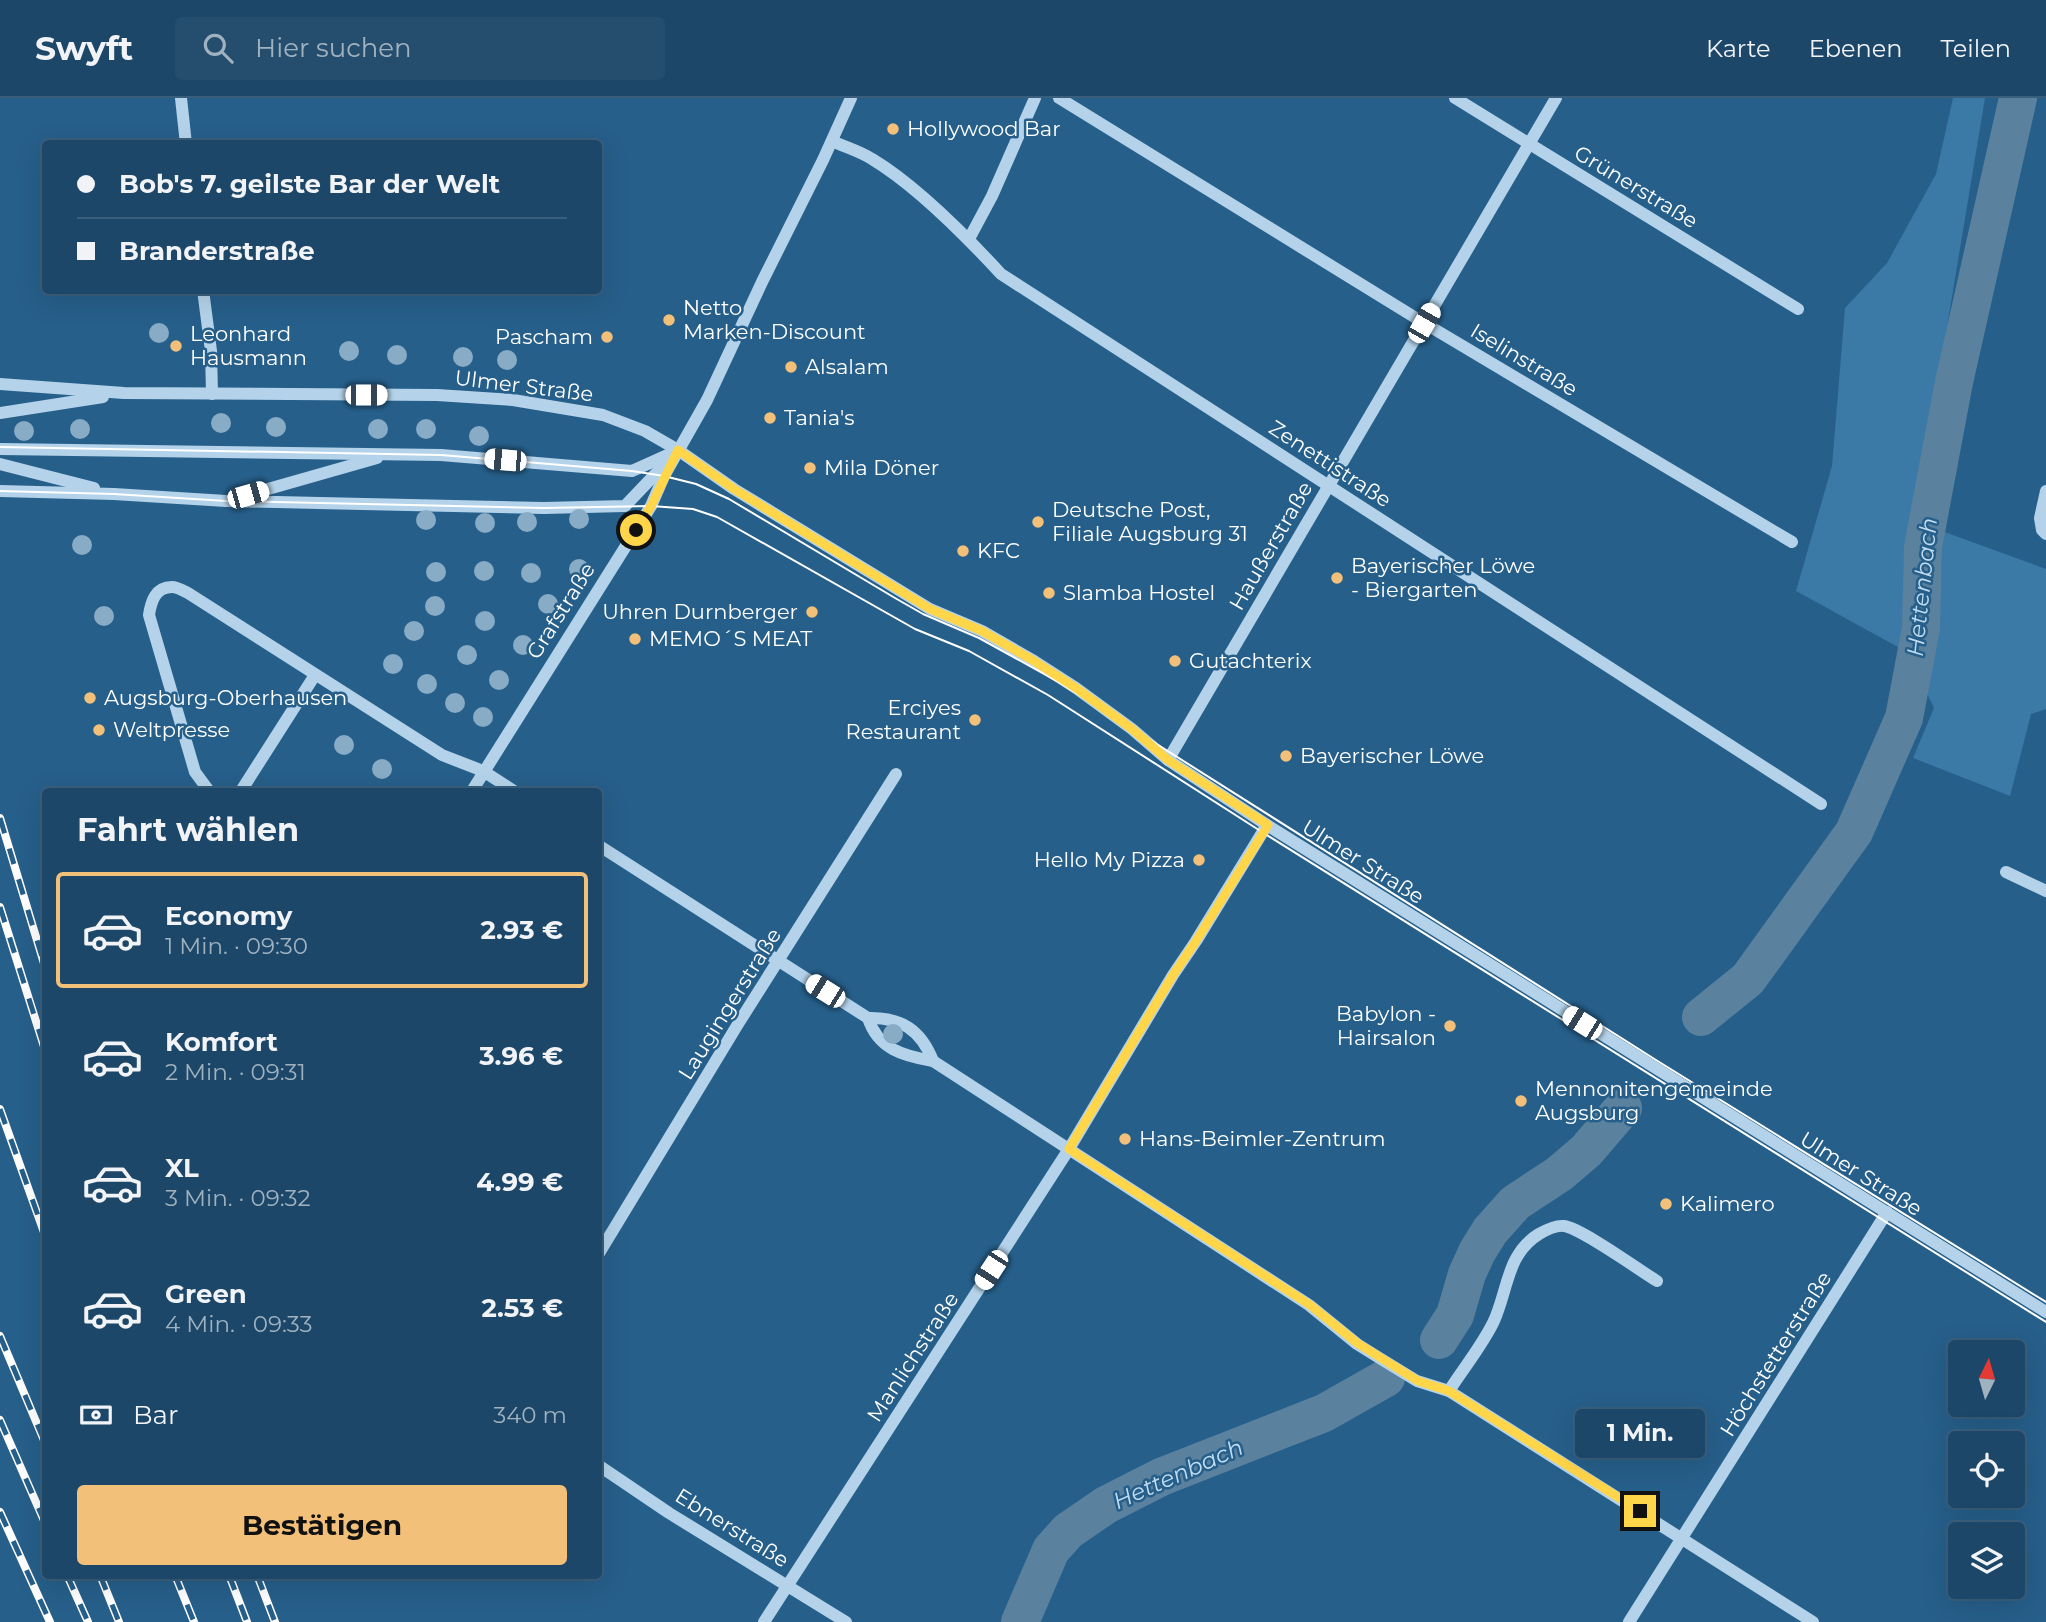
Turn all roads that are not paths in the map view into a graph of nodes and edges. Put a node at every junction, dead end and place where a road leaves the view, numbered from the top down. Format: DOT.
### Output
graph roads {
  1 [pos="181,98"];
  2 [pos="851,98"];
  3 [pos="1035,98"];
  4 [pos="1059,98"];
  5 [pos="1455,98"];
  6 [pos="1556,98"];
  7 [pos="186,140"];
  8 [pos="832,141"];
  9 [pos="1529,144"];
  10 [pos="969,239"];
  11 [pos="204,294"];
  12 [pos="1798,309"];
  13 [pos="1424,323"];
  14 [pos="0,384"];
  15 [pos="124,393"];
  16 [pos="212,394"];
  17 [pos="0,413"];
  18 [pos="0,449"];
  19 [pos="678,450"];
  20 [pos="391,453"];
  21 [pos="0,464"];
  22 [pos="1328,486"];
  23 [pos="0,491"];
  24 [pos="2046,491"];
  25 [pos="114,494"];
  26 [pos="226,501"];
  27 [pos="2044,532"];
  28 [pos="1792,542"];
  29 [pos="315,675"];
  30 [pos="1168,760"];
  31 [pos="483,771"];
  32 [pos="896,774"];
  33 [pos="207,788"];
  34 [pos="243,788"];
  35 [pos="474,788"];
  36 [pos="509,788"];
  37 [pos="1821,804"];
  38 [pos="1268,825"];
  39 [pos="602,848"];
  40 [pos="2007,872"];
  41 [pos="2046,891"];
  42 [pos="778,962"];
  43 [pos="868,1018"];
  44 [pos="933,1060"];
  45 [pos="1069,1149"];
  46 [pos="1887,1212"];
  47 [pos="602,1248"];
  48 [pos="1657,1281"];
  49 [pos="2046,1312"];
  50 [pos="1449,1391"];
  51 [pos="602,1468"];
  52 [pos="1681,1537"];
  53 [pos="787,1586"];
  54 [pos="764,1622"];
  55 [pos="846,1622"];
  56 [pos="1629,1622"];
  57 [pos="1813,1622"];
  1 -- 7 [label="street"];
  2 -- 8 [label="street"];
  3 -- 10 [label="street"];
  4 -- 13 [label="street, Iselinstraße"];
  5 -- 9 [label="street, Grünerstraße"];
  6 -- 9 [label="street, Haußerstraße"];
  8 -- 10 [label="street, Zenettistraße"];
  8 -- 19 [label="street"];
  9 -- 12 [label="street, Grünerstraße"];
  9 -- 13 [label="street, Haußerstraße"];
  10 -- 22 [label="street, Zenettistraße"];
  11 -- 16 [label="street"];
  13 -- 22 [label="street, Haußerstraße"];
  13 -- 28 [label="street, Iselinstraße"];
  14 -- 15 [label="street, Ulmer Straße"];
  15 -- 16 [label="street, Ulmer Straße"];
  15 -- 17 [label="street, Ulmer Straße"];
  16 -- 19 [label="street, Ulmer Straße"];
  18 -- 20 [label="street"];
  19 -- 20 [label="street"];
  19 -- 26 [label="street"];
  19 -- 30 [label="street, Ulmer Straße"];
  19 -- 31 [label="street, Grafstraße"];
  20 -- 26 [label="street"];
  21 -- 25 [label="street"];
  22 -- 30 [label="street, Haußerstraße"];
  22 -- 37 [label="street, Zenettistraße"];
  23 -- 25 [label="street"];
  24 -- 27 [label="street"];
  25 -- 26 [label="street"];
  29 -- 31 [label="street"];
  29 -- 33 [label="street"];
  29 -- 34 [label="street"];
  30 -- 38 [label="street, Ulmer Straße"];
  31 -- 35 [label="street, Grafstraße"];
  31 -- 36 [label="street"];
  32 -- 42 [label="street, Laugingerstraße"];
  38 -- 45 [label="street, Manlichstraße"];
  38 -- 46 [label="street, Ulmer Straße"];
  39 -- 42 [label="street"];
  40 -- 41 [label="street"];
  42 -- 43 [label="street"];
  42 -- 47 [label="street, Laugingerstraße"];
  43 -- 44 [label="street"];
  43 -- 44 [label="street"];
  44 -- 45 [label="street"];
  45 -- 50 [label="street"];
  45 -- 53 [label="street, Manlichstraße"];
  46 -- 49 [label="street, Ulmer Straße"];
  46 -- 52 [label="street, Höchstetterstraße"];
  48 -- 50 [label="street"];
  50 -- 52 [label="street"];
  51 -- 53 [label="street, Ebnerstraße"];
  52 -- 56 [label="street, Höchstetterstraße"];
  52 -- 57 [label="street"];
  53 -- 54 [label="street, Manlichstraße"];
  53 -- 55 [label="street, Ebnerstraße"];
}
